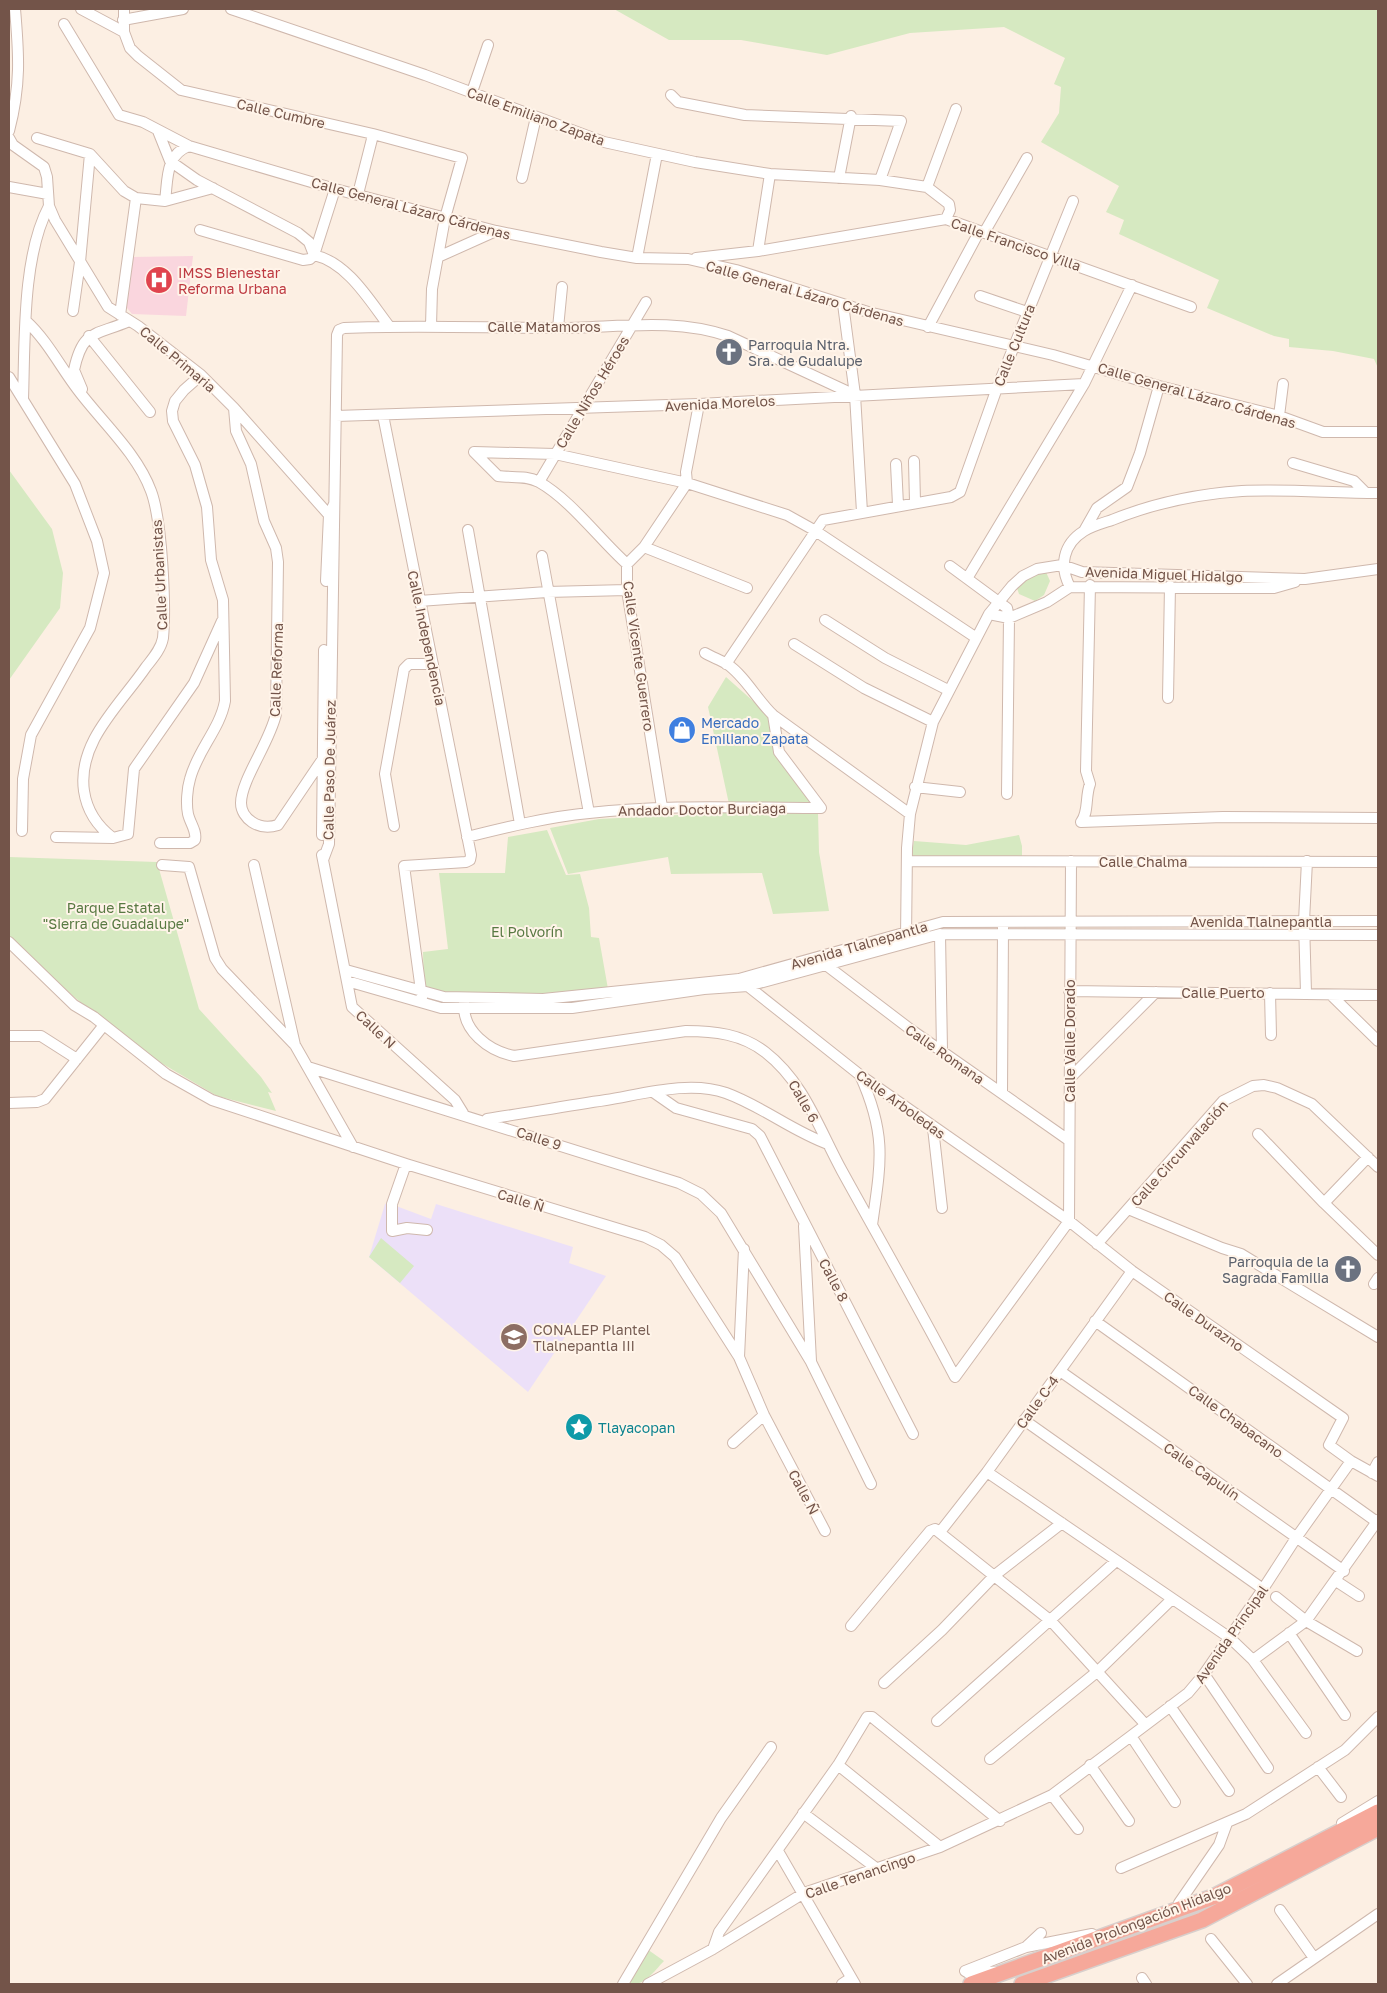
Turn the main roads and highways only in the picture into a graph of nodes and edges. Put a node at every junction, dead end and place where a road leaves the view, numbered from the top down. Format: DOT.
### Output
graph roads {
  1 [pos="1378,1812"];
  2 [pos="1378,1828"];
  3 [pos="971,1984"];
  4 [pos="1022,1984"];
  1 -- 3 [label="highway, Avenida Prolongación Hidalgo"];
  2 -- 4 [label="highway, Avenida Prolongación Hidalgo"];
}
